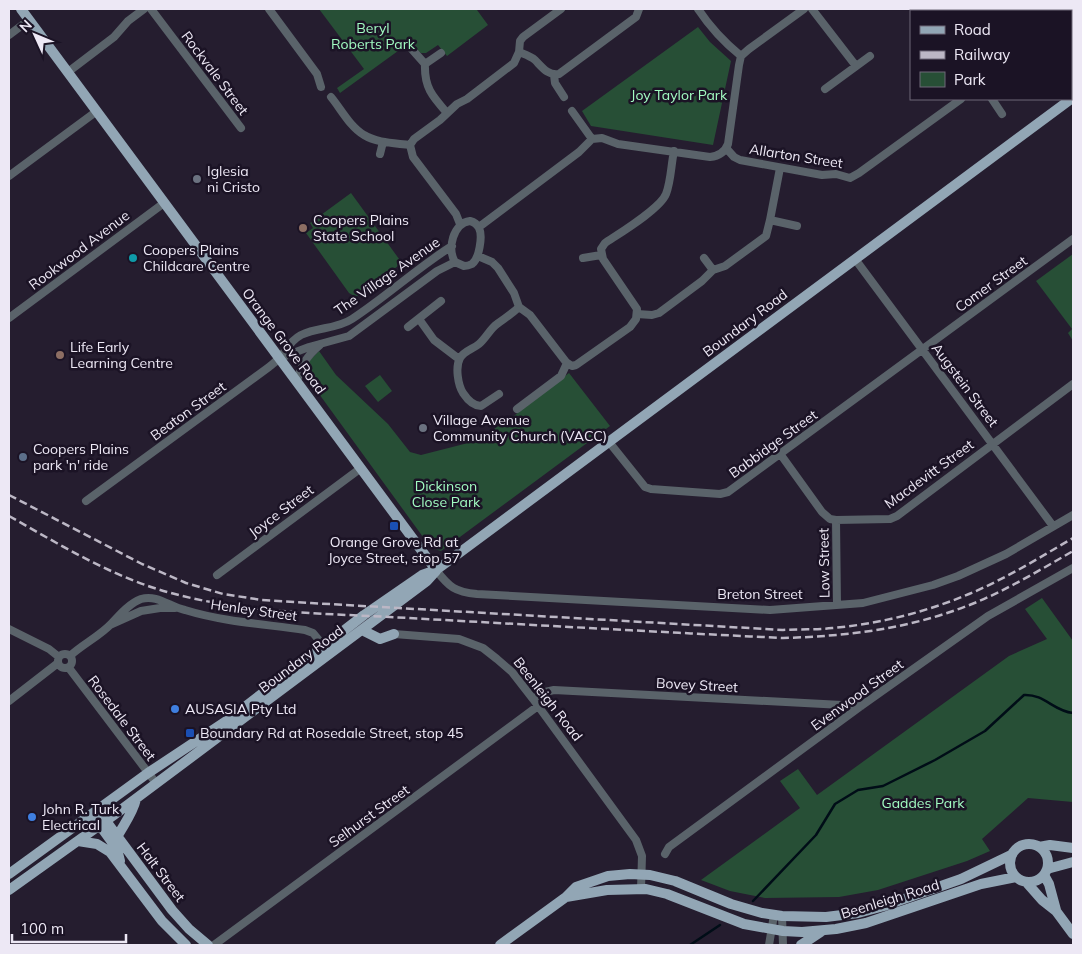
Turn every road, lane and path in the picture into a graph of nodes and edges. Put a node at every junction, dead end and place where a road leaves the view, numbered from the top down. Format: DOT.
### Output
graph roads {
  1 [pos="21,9"];
  2 [pos="144,9"];
  3 [pos="151,9"];
  4 [pos="269,9"];
  5 [pos="561,9"];
  6 [pos="639,9"];
  7 [pos="698,9"];
  8 [pos="804,9"];
  9 [pos="812,9"];
  10 [pos="29,20"];
  11 [pos="9,35"];
  12 [pos="409,46"];
  13 [pos="519,52"];
  14 [pos="441,53"];
  15 [pos="742,56"];
  16 [pos="870,56"];
  17 [pos="425,64"];
  18 [pos="856,66"];
  19 [pos="68,72"];
  20 [pos="554,75"];
  21 [pos="321,87"];
  22 [pos="825,89"];
  23 [pos="331,97"];
  24 [pos="564,98"];
  25 [pos="960,100"];
  26 [pos="993,100"];
  27 [pos="1069,100"];
  28 [pos="97,111"];
  29 [pos="572,111"];
  30 [pos="447,113"];
  31 [pos="1002,114"];
  32 [pos="242,128"];
  33 [pos="592,138"];
  34 [pos="383,142"];
  35 [pos="410,145"];
  36 [pos="726,148"];
  37 [pos="674,151"];
  38 [pos="380,154"];
  39 [pos="780,168"];
  40 [pos="9,176"];
  41 [pos="164,203"];
  42 [pos="770,220"];
  43 [pos="460,224"];
  44 [pos="797,226"];
  45 [pos="479,227"];
  46 [pos="1073,239"];
  47 [pos="452,246"];
  48 [pos="601,255"];
  49 [pos="478,256"];
  50 [pos="583,258"];
  51 [pos="704,258"];
  52 [pos="855,259"];
  53 [pos="455,262"];
  54 [pos="713,270"];
  55 [pos="441,301"];
  56 [pos="519,307"];
  57 [pos="637,314"];
  58 [pos="9,318"];
  59 [pos="418,319"];
  60 [pos="408,327"];
  61 [pos="320,345"];
  62 [pos="923,350"];
  63 [pos="280,358"];
  64 [pos="460,359"];
  65 [pos="567,363"];
  66 [pos="297,381"];
  67 [pos="1073,384"];
  68 [pos="499,394"];
  69 [pos="517,409"];
  70 [pos="609,442"];
  71 [pos="992,444"];
  72 [pos="781,455"];
  73 [pos="361,468"];
  74 [pos="86,501"];
  75 [pos="1073,515"];
  76 [pos="836,520"];
  77 [pos="1053,526"];
  78 [pos="1073,568"];
  79 [pos="436,570"];
  80 [pos="217,575"];
  81 [pos="837,605"];
  82 [pos="177,608"];
  83 [pos="112,624"];
  84 [pos="9,629"];
  85 [pos="362,630"];
  86 [pos="394,634"];
  87 [pos="323,645"];
  88 [pos="70,656"];
  89 [pos="58,660"];
  90 [pos="69,668"];
  91 [pos="9,700"];
  92 [pos="536,702"];
  93 [pos="861,706"];
  94 [pos="148,772"];
  95 [pos="156,784"];
  96 [pos="136,799"];
  97 [pos="95,812"];
  98 [pos="103,823"];
  99 [pos="117,837"];
  100 [pos="78,841"];
  101 [pos="1039,847"];
  102 [pos="1073,848"];
  103 [pos="665,854"];
  104 [pos="1011,855"];
  105 [pos="1073,862"];
  106 [pos="121,866"];
  107 [pos="1046,872"];
  108 [pos="9,874"];
  109 [pos="642,874"];
  110 [pos="1016,877"];
  111 [pos="1027,882"];
  112 [pos="641,889"];
  113 [pos="9,890"];
  114 [pos="566,897"];
  115 [pos="1056,911"];
  116 [pos="778,916"];
  117 [pos="772,930"];
  118 [pos="823,931"];
  119 [pos="783,932"];
  120 [pos="1073,934"];
  121 [pos="186,945"];
  122 [pos="208,945"];
  123 [pos="214,945"];
  124 [pos="500,945"];
  125 [pos="769,945"];
  126 [pos="783,945"];
  127 [pos="801,945"];
  1 -- 10 [label="main road, Orange Grove Road"];
  2 -- 19 [label="street"];
  3 -- 32 [label="street, Rockvale Street"];
  4 -- 21 [label="street"];
  5 -- 13 [label="street"];
  6 -- 20 [label="street"];
  7 -- 15 [label="street"];
  8 -- 15 [label="street"];
  9 -- 18 [label="street"];
  10 -- 11 [label="street"];
  10 -- 19 [label="main road, Orange Grove Road"];
  12 -- 17 [label="street"];
  13 -- 20 [label="street"];
  13 -- 30 [label="street"];
  14 -- 17 [label="street"];
  15 -- 36 [label="street"];
  16 -- 18 [label="street"];
  17 -- 30 [label="street"];
  18 -- 22 [label="street"];
  19 -- 28 [label="main road, Orange Grove Road"];
  20 -- 24 [label="street"];
  23 -- 34 [label="street"];
  25 -- 39 [label="street, Allarton Street"];
  26 -- 31 [label="street"];
  27 -- 52 [label="main road, Boundary Road"];
  28 -- 40 [label="street"];
  28 -- 41 [label="main road, Orange Grove Road"];
  29 -- 33 [label="street"];
  30 -- 35 [label="street"];
  33 -- 37 [label="street"];
  33 -- 45 [label="street"];
  34 -- 35 [label="street"];
  34 -- 38 [label="street"];
  35 -- 43 [label="street"];
  36 -- 37 [label="street"];
  36 -- 39 [label="street, Allarton Street"];
  37 -- 48 [label="street"];
  39 -- 42 [label="street"];
  41 -- 58 [label="street, Rookwood Avenue"];
  41 -- 63 [label="main road, Orange Grove Road"];
  42 -- 44 [label="street"];
  42 -- 54 [label="street"];
  43 -- 45 [label="street"];
  43 -- 47 [label="street, The Village Avenue"];
  45 -- 49 [label="street"];
  46 -- 62 [label="street, Comer Street"];
  47 -- 53 [label="street, The Village Avenue"];
  47 -- 63 [label="street, The Village Avenue"];
  48 -- 50 [label="street"];
  48 -- 57 [label="street"];
  49 -- 53 [label="street, The Village Avenue"];
  49 -- 56 [label="street"];
  51 -- 54 [label="street"];
  52 -- 62 [label="street, Augstein Street"];
  52 -- 70 [label="main road, Boundary Road"];
  53 -- 61 [label="street, The Village Avenue"];
  54 -- 57 [label="street"];
  55 -- 59 [label="street"];
  56 -- 64 [label="street"];
  56 -- 65 [label="street"];
  57 -- 65 [label="street"];
  59 -- 60 [label="street"];
  59 -- 64 [label="street"];
  61 -- 63 [label="street, The Village Avenue"];
  61 -- 66 [label="street"];
  62 -- 71 [label="street, Augstein Street"];
  62 -- 72 [label="street, Babbidge Street"];
  63 -- 66 [label="main road, Orange Grove Road"];
  63 -- 74 [label="street, Beaton Street"];
  64 -- 68 [label="street"];
  65 -- 69 [label="street"];
  66 -- 73 [label="main road, Orange Grove Road"];
  67 -- 71 [label="street, Macdevitt Street"];
  70 -- 72 [label="street, Babbidge Street"];
  70 -- 79 [label="main road, Boundary Road"];
  71 -- 76 [label="street, Macdevitt Street"];
  71 -- 77 [label="street, Augstein Street"];
  72 -- 76 [label="street"];
  73 -- 79 [label="main road, Orange Grove Road"];
  73 -- 80 [label="street, Joyce Street"];
  75 -- 77 [label="street, Breton Street"];
  76 -- 81 [label="street, Low Street"];
  77 -- 81 [label="street, Breton Street"];
  78 -- 93 [label="street, Evenwood Street"];
  79 -- 81 [label="street, Breton Street"];
  79 -- 85 [label="main road, Boundary Road"];
  79 -- 87 [label="main road, Boundary Road"];
  82 -- 83 [label="street, Henley Street"];
  82 -- 83 [label="street, Henley Street"];
  82 -- 87 [label="street, Henley Street"];
  83 -- 88 [label="street, Henley Street"];
  84 -- 89 [label="street"];
  85 -- 86 [label="main road"];
  85 -- 95 [label="main road, Boundary Road"];
  86 -- 92 [label="street, Beenleigh Road"];
  87 -- 94 [label="main road, Boundary Road"];
  88 -- 89 [label="street"];
  88 -- 90 [label="street"];
  89 -- 90 [label="street"];
  89 -- 91 [label="street"];
  90 -- 94 [label="street, Rosedale Street"];
  92 -- 93 [label="street, Bovey Street"];
  92 -- 109 [label="street, Beenleigh Road"];
  92 -- 123 [label="street, Selhurst Street"];
  93 -- 103 [label="street, Evenwood Street"];
  94 -- 95 [label="street, Rosedale Street"];
  94 -- 97 [label="main road, Boundary Road"];
  95 -- 96 [label="main road, Boundary Road"];
  96 -- 98 [label="main road, Boundary Road"];
  96 -- 99 [label="main road"];
  97 -- 98 [label="main road, Halt Street"];
  97 -- 108 [label="main road, Boundary Road"];
  98 -- 99 [label="main road, Halt Street"];
  98 -- 100 [label="main road, Boundary Road"];
  98 -- 106 [label="main road, Halt Street"];
  99 -- 122 [label="main road, Halt Street"];
  100 -- 106 [label="main road"];
  100 -- 113 [label="main road, Boundary Road"];
  101 -- 102 [label="main road"];
  101 -- 104 [label="main road"];
  101 -- 107 [label="main road"];
  104 -- 110 [label="main road"];
  104 -- 116 [label="main road, Beenleigh Road"];
  105 -- 107 [label="main road"];
  106 -- 121 [label="main road, Halt Street"];
  107 -- 111 [label="main road"];
  107 -- 115 [label="main road"];
  109 -- 112 [label="street, Beenleigh Road"];
  109 -- 114 [label="main road"];
  109 -- 116 [label="main road, Beenleigh Road"];
  110 -- 111 [label="main road"];
  110 -- 118 [label="main road, Beenleigh Road"];
  111 -- 115 [label="main road"];
  112 -- 114 [label="main road"];
  112 -- 117 [label="main road, Beenleigh Road"];
  114 -- 124 [label="main road"];
  115 -- 120 [label="main road"];
  116 -- 117 [label="street"];
  116 -- 119 [label="street"];
  117 -- 119 [label="main road, Beenleigh Road"];
  117 -- 125 [label="street"];
  118 -- 119 [label="main road, Beenleigh Road"];
  118 -- 127 [label="main road"];
  119 -- 126 [label="street"];
}
